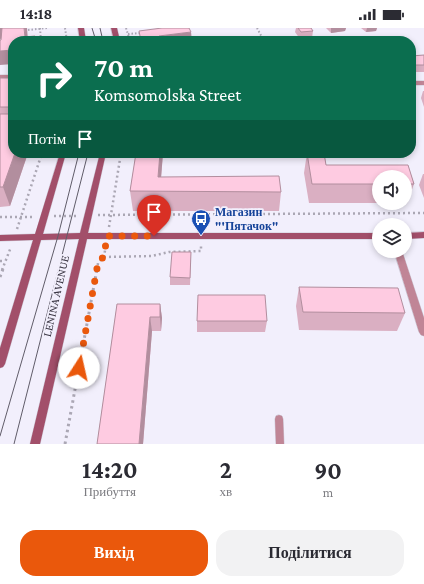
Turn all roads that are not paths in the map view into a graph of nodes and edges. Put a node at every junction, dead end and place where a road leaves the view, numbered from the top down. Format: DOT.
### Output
graph roads {
  1 [pos="62,158"];
  2 [pos="101,158"];
  3 [pos="83,236"];
  4 [pos="372,236"];
  5 [pos="412,236"];
  6 [pos="424,236"];
  7 [pos="39,237"];
  8 [pos="0,238"];
  9 [pos="400,258"];
  10 [pos="424,332"];
  11 [pos="0,364"];
  12 [pos="278,419"];
  13 [pos="35,444"];
  14 [pos="280,444"];
  1 -- 7 [label="main road"];
  2 -- 3 [label="main road, LENINA AVENUE"];
  3 -- 4 [label="main road"];
  3 -- 7 [label="main road"];
  3 -- 13 [label="main road, LENINA AVENUE"];
  5 -- 6 [label="main road"];
  7 -- 8 [label="main road"];
  7 -- 11 [label="main road"];
  9 -- 10 [label="street"];
  12 -- 14 [label="lane"];
}
